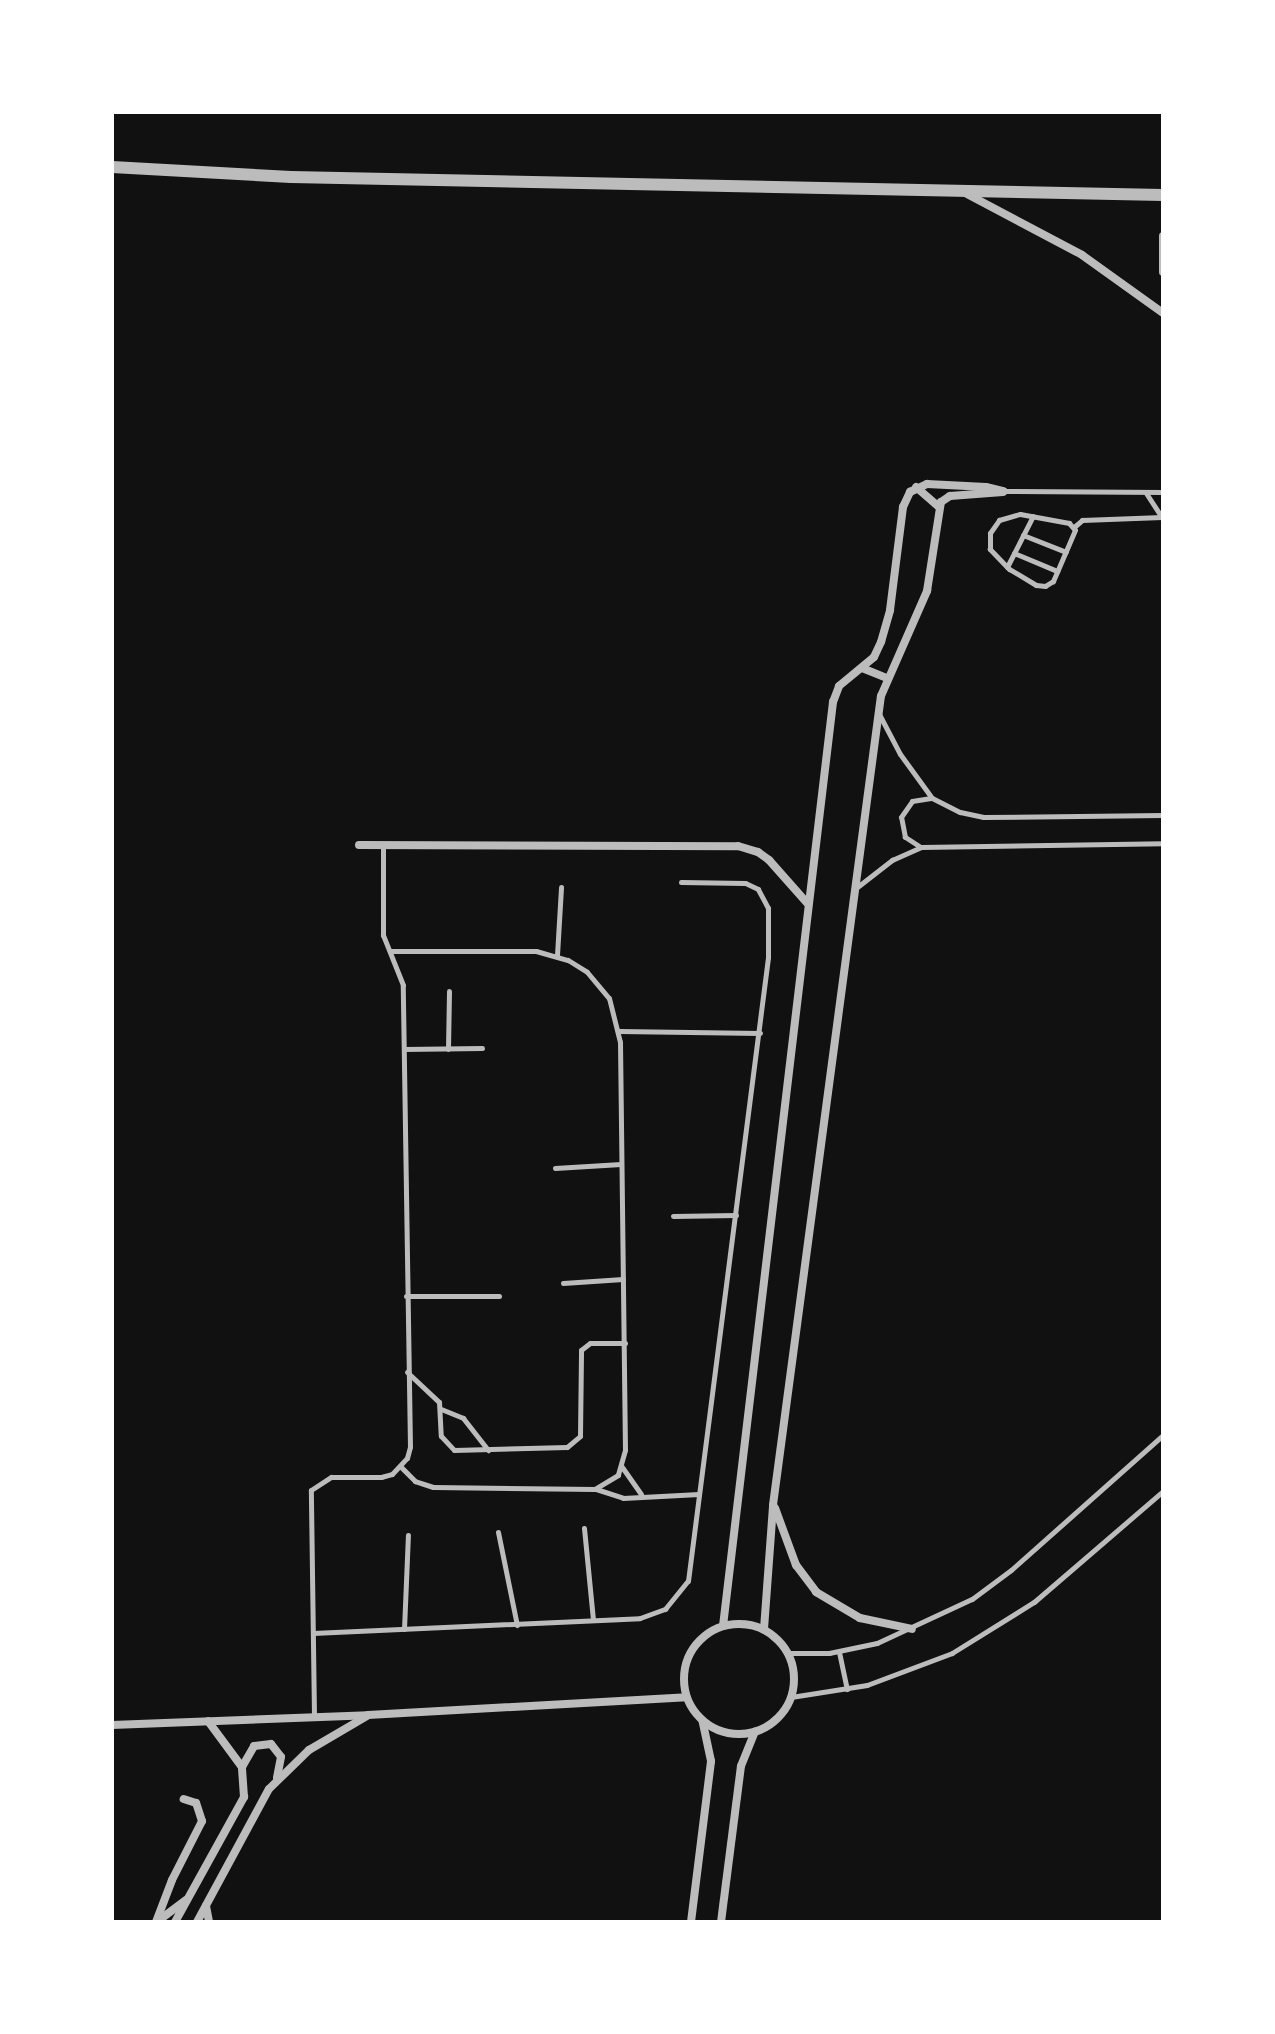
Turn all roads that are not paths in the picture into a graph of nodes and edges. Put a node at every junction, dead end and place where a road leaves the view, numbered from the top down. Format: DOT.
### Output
graph roads {
  1 [pos="112,167"];
  2 [pos="962,192"];
  3 [pos="1163,195"];
  4 [pos="1163,236"];
  5 [pos="1163,272"];
  6 [pos="1163,313"];
  7 [pos="916,487"];
  8 [pos="1004,491"];
  9 [pos="1145,492"];
  10 [pos="1163,492"];
  11 [pos="938,506"];
  12 [pos="1033,516"];
  13 [pos="1162,518"];
  14 [pos="1074,527"];
  15 [pos="1023,535"];
  16 [pos="1066,552"];
  17 [pos="1014,553"];
  18 [pos="1007,567"];
  19 [pos="1057,571"];
  20 [pos="862,668"];
  21 [pos="887,678"];
  22 [pos="878,712"];
  23 [pos="932,798"];
  24 [pos="1163,815"];
  25 [pos="1163,843"];
  26 [pos="359,845"];
  27 [pos="383,845"];
  28 [pos="921,847"];
  29 [pos="681,882"];
  30 [pos="561,887"];
  31 [pos="855,888"];
  32 [pos="807,903"];
  33 [pos="389,951"];
  34 [pos="557,955"];
  35 [pos="449,991"];
  36 [pos="619,1031"];
  37 [pos="760,1033"];
  38 [pos="482,1048"];
  39 [pos="404,1049"];
  40 [pos="448,1049"];
  41 [pos="621,1164"];
  42 [pos="555,1168"];
  43 [pos="736,1215"];
  44 [pos="673,1216"];
  45 [pos="623,1279"];
  46 [pos="563,1283"];
  47 [pos="406,1296"];
  48 [pos="499,1296"];
  49 [pos="625,1343"];
  50 [pos="407,1372"];
  51 [pos="441,1409"];
  52 [pos="1163,1435"];
  53 [pos="488,1451"];
  54 [pos="401,1467"];
  55 [pos="622,1467"];
  56 [pos="595,1489"];
  57 [pos="1163,1491"];
  58 [pos="699,1494"];
  59 [pos="642,1495"];
  60 [pos="773,1505"];
  61 [pos="584,1528"];
  62 [pos="498,1532"];
  63 [pos="408,1535"];
  64 [pos="593,1620"];
  65 [pos="517,1625"];
  66 [pos="723,1626"];
  67 [pos="404,1629"];
  68 [pos="764,1629"];
  69 [pos="912,1629"];
  70 [pos="313,1633"];
  71 [pos="839,1652"];
  72 [pos="788,1653"];
  73 [pos="847,1689"];
  74 [pos="686,1697"];
  75 [pos="791,1697"];
  76 [pos="368,1715"];
  77 [pos="314,1717"];
  78 [pos="208,1721"];
  79 [pos="703,1721"];
  80 [pos="112,1725"];
  81 [pos="755,1732"];
  82 [pos="242,1767"];
  83 [pos="277,1779"];
  84 [pos="184,1799"];
  85 [pos="186,1900"];
  86 [pos="206,1906"];
  87 [pos="157,1922"];
  88 [pos="175,1922"];
  89 [pos="197,1922"];
  90 [pos="209,1922"];
  91 [pos="691,1922"];
  92 [pos="721,1922"];
  1 -- 2 [label="street"];
  2 -- 3 [label="street"];
  2 -- 6 [label="street"];
  4 -- 5 [label="street"];
  7 -- 8 [label="street"];
  7 -- 11 [label="street"];
  7 -- 20 [label="street"];
  8 -- 9 [label="lane"];
  8 -- 11 [label="street"];
  9 -- 10 [label="lane"];
  9 -- 13 [label="lane"];
  11 -- 21 [label="street"];
  12 -- 14 [label="lane"];
  12 -- 15 [label="lane"];
  12 -- 18 [label="lane"];
  13 -- 14 [label="lane"];
  14 -- 16 [label="lane"];
  15 -- 16 [label="lane"];
  15 -- 17 [label="lane"];
  16 -- 19 [label="lane"];
  17 -- 18 [label="lane"];
  17 -- 19 [label="lane"];
  18 -- 19 [label="lane"];
  20 -- 21 [label="street"];
  20 -- 32 [label="street"];
  21 -- 22 [label="street"];
  22 -- 23 [label="lane"];
  22 -- 31 [label="street"];
  23 -- 24 [label="lane"];
  23 -- 28 [label="lane"];
  25 -- 28 [label="lane"];
  26 -- 27 [label="street"];
  27 -- 32 [label="street"];
  27 -- 33 [label="lane"];
  28 -- 31 [label="lane"];
  29 -- 37 [label="lane"];
  30 -- 34 [label="lane"];
  31 -- 60 [label="street"];
  32 -- 66 [label="street"];
  33 -- 34 [label="lane"];
  33 -- 39 [label="lane"];
  34 -- 36 [label="lane"];
  35 -- 40 [label="lane"];
  36 -- 37 [label="lane"];
  36 -- 41 [label="lane"];
  37 -- 43 [label="lane"];
  38 -- 40 [label="lane"];
  39 -- 40 [label="lane"];
  39 -- 47 [label="lane"];
  41 -- 42 [label="lane"];
  41 -- 45 [label="lane"];
  43 -- 44 [label="lane"];
  43 -- 58 [label="lane"];
  45 -- 46 [label="lane"];
  45 -- 49 [label="lane"];
  47 -- 48 [label="lane"];
  47 -- 50 [label="lane"];
  49 -- 53 [label="lane"];
  49 -- 55 [label="lane"];
  50 -- 51 [label="lane"];
  50 -- 54 [label="lane"];
  51 -- 53 [label="lane"];
  51 -- 53 [label="lane"];
  52 -- 69 [label="lane"];
  54 -- 56 [label="lane"];
  54 -- 70 [label="lane"];
  55 -- 56 [label="lane"];
  55 -- 59 [label="lane"];
  56 -- 59 [label="lane"];
  57 -- 73 [label="lane"];
  58 -- 59 [label="lane"];
  58 -- 64 [label="lane"];
  60 -- 68 [label="street"];
  60 -- 69 [label="street"];
  61 -- 64 [label="lane"];
  62 -- 65 [label="lane"];
  63 -- 67 [label="lane"];
  64 -- 65 [label="lane"];
  65 -- 67 [label="lane"];
  66 -- 68 [label="street"];
  66 -- 74 [label="street"];
  67 -- 70 [label="lane"];
  68 -- 72 [label="street"];
  69 -- 71 [label="lane"];
  70 -- 77 [label="lane"];
  71 -- 72 [label="lane"];
  71 -- 73 [label="lane"];
  72 -- 75 [label="street"];
  73 -- 75 [label="lane"];
  74 -- 76 [label="street"];
  74 -- 79 [label="street"];
  75 -- 81 [label="street"];
  76 -- 77 [label="street"];
  76 -- 83 [label="street"];
  77 -- 78 [label="street"];
  78 -- 80 [label="street"];
  78 -- 82 [label="street"];
  79 -- 81 [label="street"];
  79 -- 91 [label="street"];
  81 -- 92 [label="street"];
  82 -- 83 [label="street"];
  82 -- 85 [label="street"];
  83 -- 86 [label="street"];
  84 -- 87 [label="street"];
  85 -- 87 [label="street"];
  85 -- 88 [label="street"];
  86 -- 89 [label="street"];
  86 -- 90 [label="street"];
}
